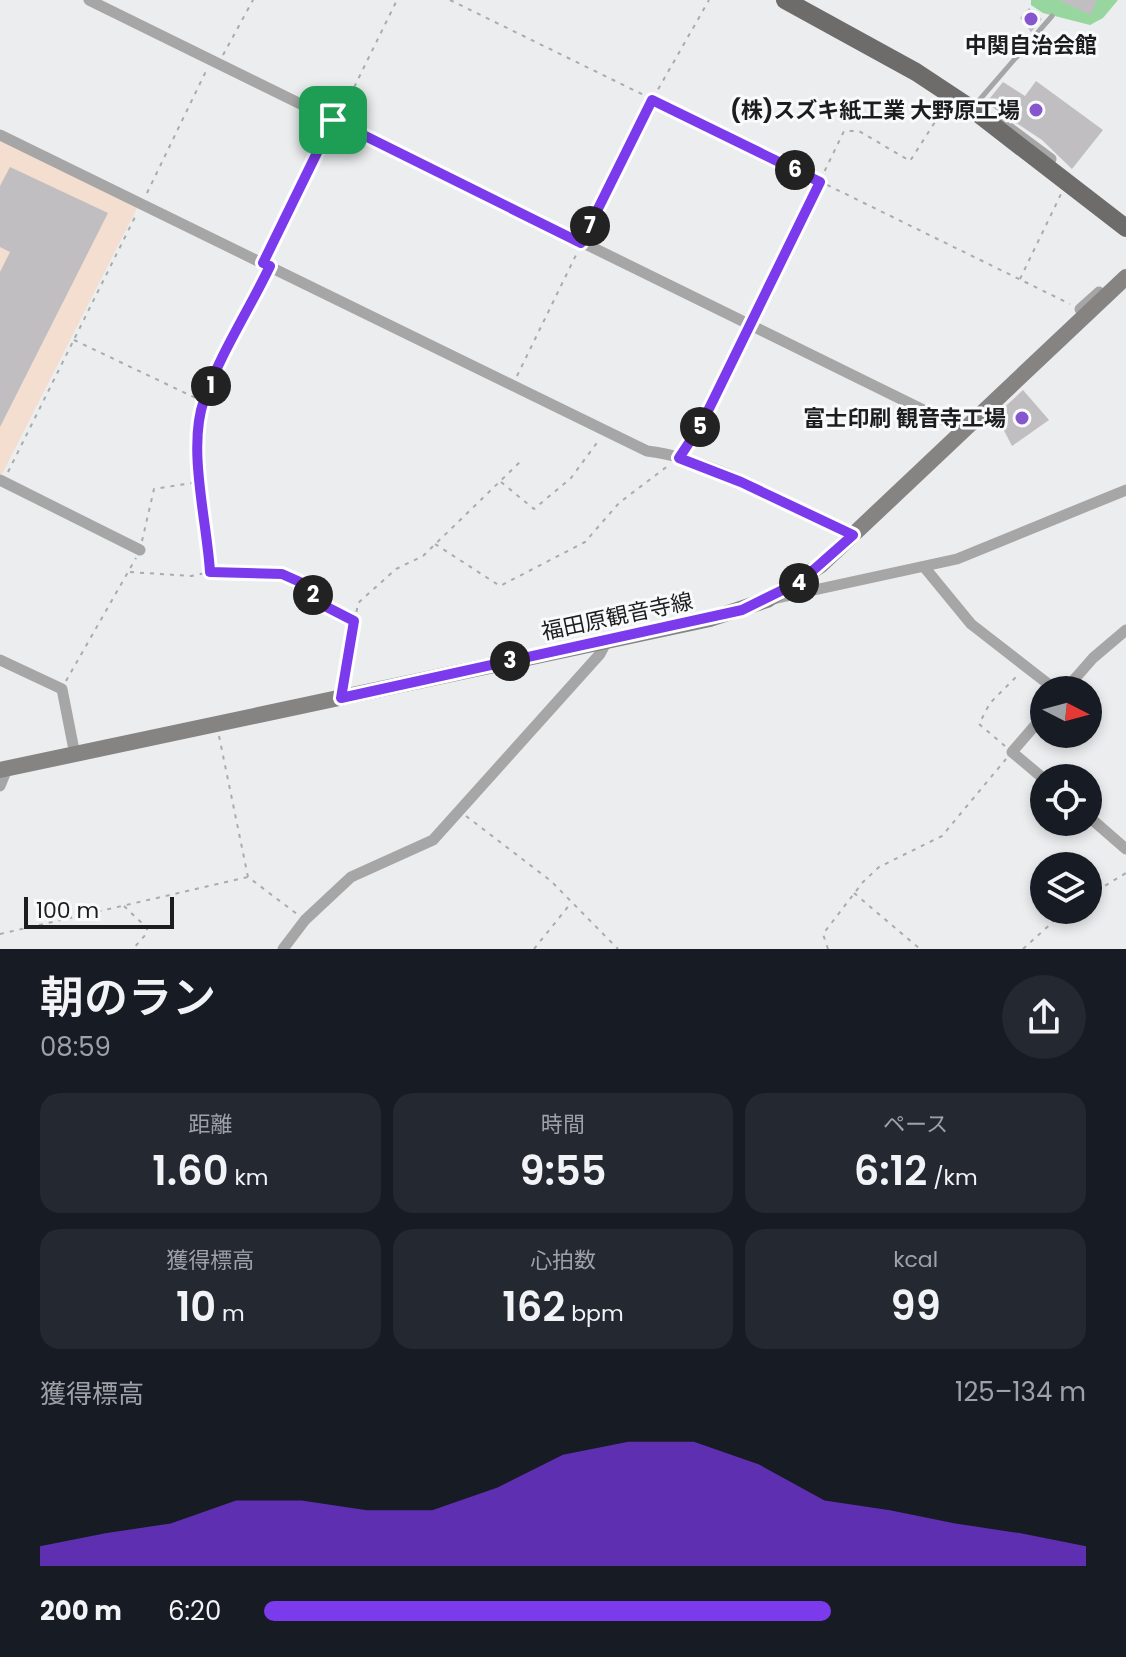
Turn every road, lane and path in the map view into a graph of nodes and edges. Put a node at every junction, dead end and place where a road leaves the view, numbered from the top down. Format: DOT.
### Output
graph roads {
  1 [pos="89,0"];
  2 [pos="253,0"];
  3 [pos="397,0"];
  4 [pos="450,0"];
  5 [pos="709,0"];
  6 [pos="785,0"];
  7 [pos="1052,16"];
  8 [pos="215,62"];
  9 [pos="952,96"];
  10 [pos="652,100"];
  11 [pos="972,109"];
  12 [pos="335,121"];
  13 [pos="0,135"];
  14 [pos="820,182"];
  15 [pos="1066,184"];
  16 [pos="1082,196"];
  17 [pos="141,204"];
  18 [pos="1126,228"];
  19 [pos="581,243"];
  20 [pos="267,264"];
  21 [pos="1126,276"];
  22 [pos="1020,280"];
  23 [pos="1080,309"];
  24 [pos="750,324"];
  25 [pos="73,340"];
  26 [pos="512,385"];
  27 [pos="203,402"];
  28 [pos="605,430"];
  29 [pos="964,430"];
  30 [pos="679,458"];
  31 [pos="523,459"];
  32 [pos="2,481"];
  33 [pos="198,482"];
  34 [pos="500,482"];
  35 [pos="1126,490"];
  36 [pos="853,535"];
  37 [pos="435,544"];
  38 [pos="140,550"];
  39 [pos="925,568"];
  40 [pos="130,572"];
  41 [pos="210,572"];
  42 [pos="767,600"];
  43 [pos="354,621"];
  44 [pos="1126,630"];
  45 [pos="607,641"];
  46 [pos="0,660"];
  47 [pos="1025,668"];
  48 [pos="1036,676"];
  49 [pos="1077,676"];
  50 [pos="62,689"];
  51 [pos="341,698"];
  52 [pos="216,725"];
  53 [pos="1030,731"];
  54 [pos="1012,752"];
  55 [pos="75,755"];
  56 [pos="1030,767"];
  57 [pos="4,770"];
  58 [pos="0,786"];
  59 [pos="459,811"];
  60 [pos="1102,828"];
  61 [pos="1126,849"];
  62 [pos="1126,873"];
  63 [pos="248,877"];
  64 [pos="1102,888"];
  65 [pos="854,893"];
  66 [pos="572,901"];
  67 [pos="124,906"];
  68 [pos="305,920"];
  69 [pos="1051,924"];
  70 [pos="0,934"];
  71 [pos="133,949"];
  72 [pos="283,949"];
  73 [pos="534,949"];
  74 [pos="618,949"];
  75 [pos="828,949"];
  76 [pos="920,949"];
  77 [pos="1023,949"];
  1 -- 8 [label="street"];
  2 -- 8 [label="path"];
  3 -- 12 [label="path"];
  4 -- 10 [label="path"];
  5 -- 10 [label="path"];
  6 -- 9 [label="main road"];
  7 -- 11 [label="lane"];
  8 -- 12 [label="street"];
  8 -- 17 [label="path"];
  9 -- 11 [label="main road"];
  9 -- 14 [label="path"];
  10 -- 14 [label="path"];
  10 -- 19 [label="path"];
  11 -- 15 [label="main road"];
  11 -- 16 [label="street"];
  12 -- 19 [label="street"];
  12 -- 20 [label="path"];
  13 -- 17 [label="street"];
  14 -- 22 [label="path"];
  14 -- 24 [label="path"];
  15 -- 16 [label="main road"];
  15 -- 22 [label="path"];
  16 -- 18 [label="main road"];
  17 -- 20 [label="street"];
  17 -- 25 [label="path"];
  19 -- 24 [label="street"];
  19 -- 26 [label="path"];
  20 -- 26 [label="street"];
  20 -- 27 [label="path"];
  21 -- 23 [label="street"];
  21 -- 29 [label="main road, 福田原観音寺線"];
  22 -- 23 [label="path"];
  24 -- 29 [label="street"];
  24 -- 30 [label="path"];
  25 -- 27 [label="path"];
  25 -- 32 [label="path"];
  26 -- 28 [label="street"];
  27 -- 33 [label="path"];
  28 -- 30 [label="street"];
  28 -- 34 [label="path"];
  29 -- 36 [label="main road, 福田原観音寺線"];
  30 -- 36 [label="street"];
  30 -- 37 [label="path"];
  31 -- 34 [label="path"];
  32 -- 38 [label="street"];
  33 -- 38 [label="path"];
  33 -- 41 [label="path"];
  34 -- 37 [label="path"];
  35 -- 39 [label="street"];
  36 -- 42 [label="main road, 福田原観音寺線"];
  37 -- 43 [label="path"];
  38 -- 40 [label="path"];
  39 -- 42 [label="street"];
  39 -- 47 [label="street"];
  40 -- 41 [label="path"];
  40 -- 50 [label="path"];
  41 -- 43 [label="path"];
  42 -- 45 [label="main road, 福田原観音寺線"];
  43 -- 51 [label="path"];
  44 -- 49 [label="street"];
  45 -- 51 [label="main road, 福田原観音寺線"];
  45 -- 59 [label="street"];
  46 -- 50 [label="street"];
  47 -- 48 [label="street"];
  47 -- 54 [label="path"];
  50 -- 55 [label="street"];
  51 -- 52 [label="main road, 福田原観音寺線"];
  52 -- 55 [label="main road, 福田原観音寺線"];
  52 -- 63 [label="path"];
  53 -- 54 [label="street"];
  54 -- 56 [label="street"];
  54 -- 65 [label="path"];
  55 -- 57 [label="main road, 福田原観音寺線"];
  57 -- 58 [label="street"];
  59 -- 66 [label="path"];
  59 -- 68 [label="street"];
  60 -- 61 [label="street"];
  62 -- 64 [label="path"];
  63 -- 67 [label="path"];
  63 -- 68 [label="path"];
  65 -- 75 [label="path"];
  65 -- 76 [label="path"];
  66 -- 73 [label="path"];
  66 -- 74 [label="path"];
  67 -- 70 [label="path"];
  67 -- 71 [label="path"];
  68 -- 72 [label="street"];
  69 -- 77 [label="path"];
}
